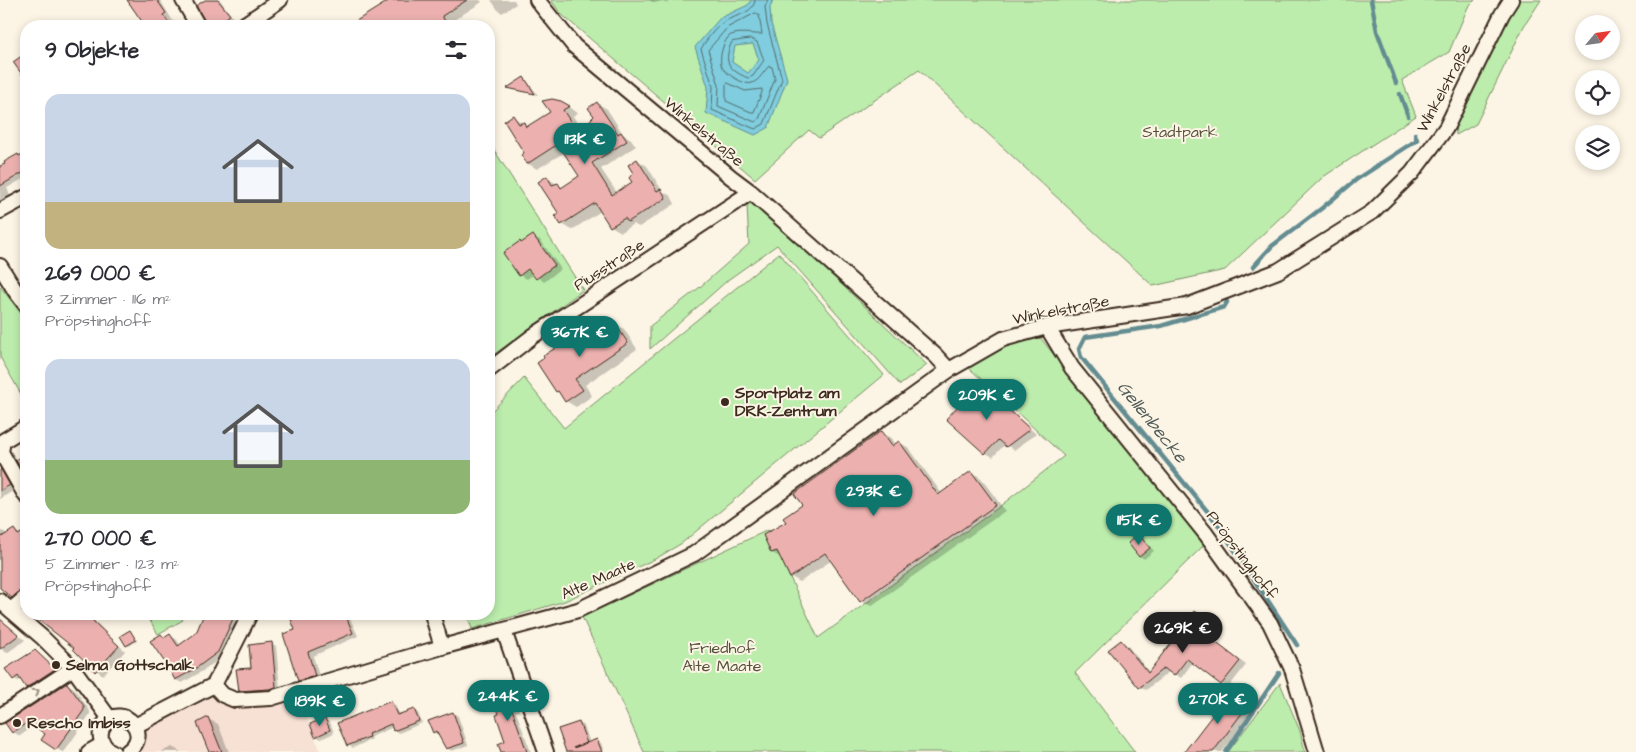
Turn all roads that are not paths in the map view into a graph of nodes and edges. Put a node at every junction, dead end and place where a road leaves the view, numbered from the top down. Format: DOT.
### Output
graph roads {
  1 [pos="182,0"];
  2 [pos="280,0"];
  3 [pos="537,0"];
  4 [pos="1510,0"];
  5 [pos="194,20"];
  6 [pos="251,20"];
  7 [pos="751,192"];
  8 [pos="20,199"];
  9 [pos="0,211"];
  10 [pos="0,266"];
  11 [pos="20,297"];
  12 [pos="1047,327"];
  13 [pos="495,365"];
  14 [pos="949,370"];
  15 [pos="20,431"];
  16 [pos="20,485"];
  17 [pos="0,600"];
  18 [pos="20,602"];
  19 [pos="11,610"];
  20 [pos="20,618"];
  21 [pos="22,620"];
  22 [pos="247,620"];
  23 [pos="434,620"];
  24 [pos="504,631"];
  25 [pos="442,647"];
  26 [pos="73,668"];
  27 [pos="214,685"];
  28 [pos="0,716"];
  29 [pos="110,719"];
  30 [pos="135,726"];
  31 [pos="108,748"];
  32 [pos="89,752"];
  33 [pos="128,752"];
  34 [pos="546,752"];
  35 [pos="1316,752"];
  1 -- 5 [label="street"];
  2 -- 6 [label="street"];
  3 -- 7 [label="street, Winkelstraße"];
  4 -- 12 [label="street, Winkelstraße"];
  7 -- 13 [label="street, Piusstraße"];
  7 -- 14 [label="street, Winkelstraße"];
  8 -- 9 [label="street"];
  10 -- 11 [label="street"];
  12 -- 14 [label="street, Winkelstraße"];
  12 -- 35 [label="street, Pröpstinghoff"];
  14 -- 24 [label="street, Alte Maate"];
  15 -- 16 [label="street"];
  17 -- 19 [label="street"];
  18 -- 19 [label="street"];
  19 -- 20 [label="street"];
  21 -- 26 [label="street"];
  22 -- 27 [label="street"];
  23 -- 25 [label="street"];
  24 -- 25 [label="street, Alte Maate"];
  24 -- 34 [label="street"];
  25 -- 27 [label="street, Alte Maate"];
  28 -- 26 [label="street, one-way"];
  26 -- 29 [label="street"];
  27 -- 30 [label="street"];
  29 -- 30 [label="street"];
  29 -- 31 [label="street"];
  30 -- 33 [label="street"];
  31 -- 32 [label="street"];
}
